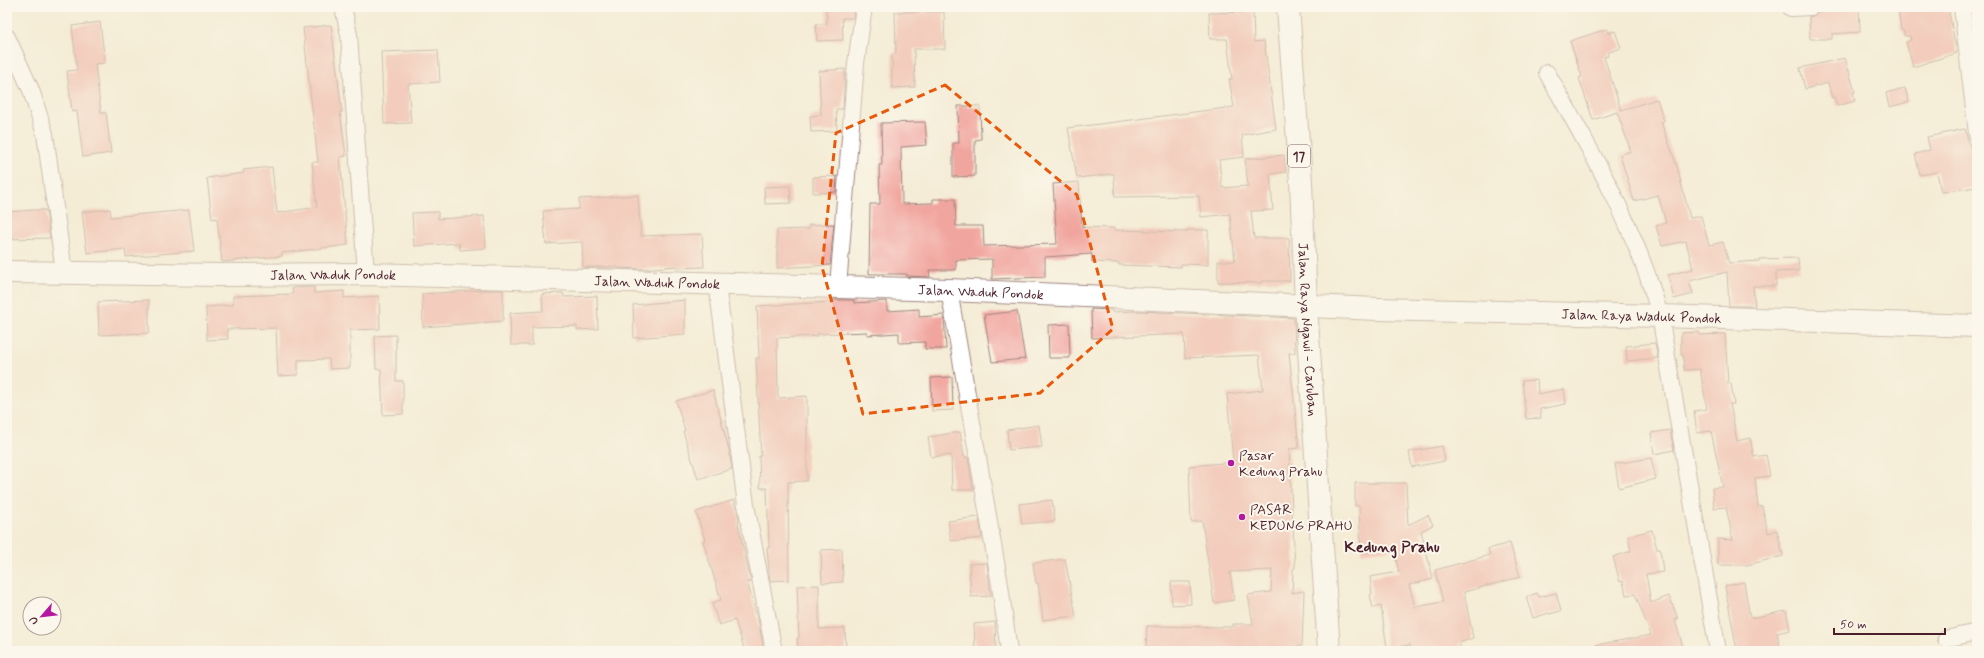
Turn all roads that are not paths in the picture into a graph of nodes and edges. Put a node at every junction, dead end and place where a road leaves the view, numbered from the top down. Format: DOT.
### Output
graph roads {
  1 [pos="343,7"];
  2 [pos="864,7"];
  3 [pos="1288,7"];
  4 [pos="1811,7"];
  5 [pos="1962,7"];
  6 [pos="1791,8"];
  7 [pos="7,37"];
  8 [pos="1547,73"];
  9 [pos="1977,134"];
  10 [pos="7,272"];
  11 [pos="64,272"];
  12 [pos="366,274"];
  13 [pos="717,284"];
  14 [pos="838,287"];
  15 [pos="949,290"];
  16 [pos="1306,305"];
  17 [pos="1660,316"];
  18 [pos="1977,326"];
  19 [pos="1977,632"];
  20 [pos="1946,639"];
  21 [pos="774,651"];
  22 [pos="1009,651"];
  23 [pos="1329,651"];
  24 [pos="1718,651"];
  1 -- 12 [label="street"];
  2 -- 14 [label="street"];
  3 -- 16 [label="main road, Jalan Raya Ngawi - Caruban / 17"];
  4 -- 6 [label="street"];
  5 -- 9 [label="street"];
  7 -- 11 [label="street"];
  8 -- 17 [label="street"];
  10 -- 11 [label="main road, Jalan Waduk Pondok"];
  11 -- 12 [label="main road, Jalan Waduk Pondok"];
  12 -- 13 [label="main road, Jalan Waduk Pondok"];
  13 -- 14 [label="main road, Jalan Waduk Pondok"];
  13 -- 21 [label="street"];
  14 -- 15 [label="main road, Jalan Waduk Pondok"];
  15 -- 16 [label="main road, Jalan Waduk Pondok"];
  15 -- 22 [label="street"];
  16 -- 17 [label="main road, Jalan Raya Waduk Pondok"];
  16 -- 23 [label="main road, Jalan Raya Ngawi - Caruban / 17"];
  17 -- 18 [label="main road, Jalan Raya Waduk Pondok"];
  17 -- 24 [label="street"];
  19 -- 20 [label="street"];
}
